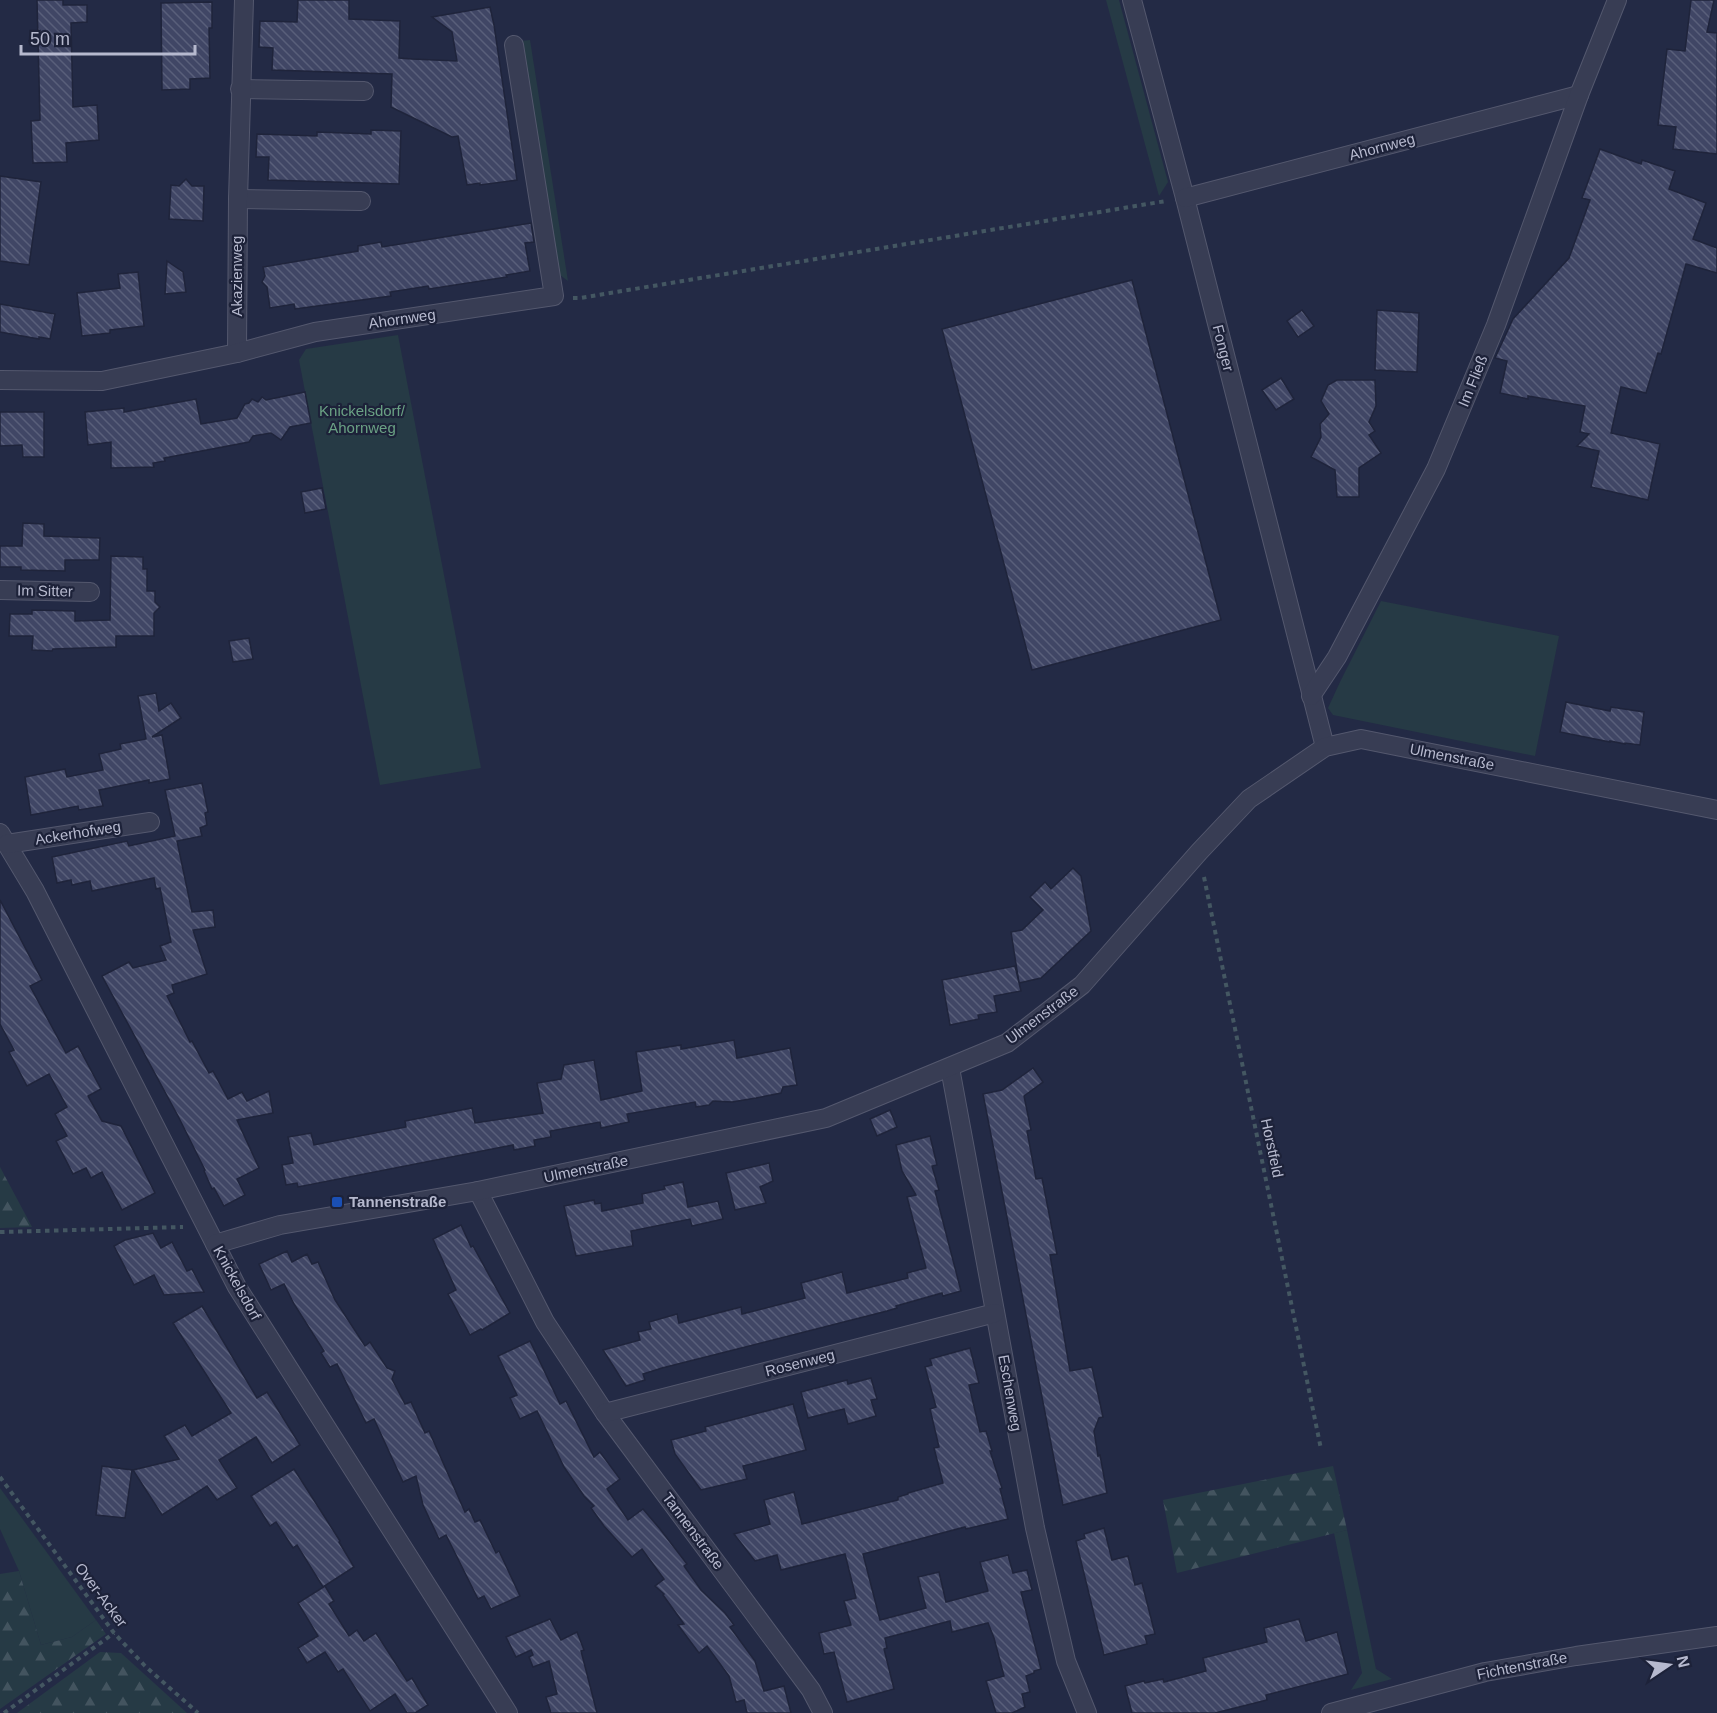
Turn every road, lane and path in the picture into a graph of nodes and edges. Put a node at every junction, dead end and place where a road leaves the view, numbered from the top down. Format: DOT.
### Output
graph roads {
  1 [pos="244,0"];
  2 [pos="1132,0"];
  3 [pos="1617,0"];
  4 [pos="514,45"];
  5 [pos="240,89"];
  6 [pos="364,91"];
  7 [pos="1579,95"];
  8 [pos="1185,198"];
  9 [pos="238,199"];
  10 [pos="361,201"];
  11 [pos="554,296"];
  12 [pos="237,353"];
  13 [pos="0,380"];
  14 [pos="0,590"];
  15 [pos="90,592"];
  16 [pos="1311,696"];
  17 [pos="1324,747"];
  18 [pos="1717,810"];
  19 [pos="150,822"];
  20 [pos="3,839"];
  21 [pos="1199,852"];
  22 [pos="950,1068"];
  23 [pos="478,1191"];
  24 [pos="205,1226"];
  25 [pos="0,1232"];
  26 [pos="215,1244"];
  27 [pos="995,1313"];
  28 [pos="604,1413"];
  29 [pos="1321,1449"];
  30 [pos="0,1478"];
  31 [pos="114,1634"];
  32 [pos="1717,1636"];
  33 [pos="4,1713"];
  34 [pos="198,1713"];
  35 [pos="508,1713"];
  36 [pos="823,1713"];
  37 [pos="1087,1713"];
  38 [pos="1331,1713"];
  1 -- 5 [label="street, Akazienweg"];
  2 -- 8 [label="street, Fonger"];
  3 -- 7 [label="street, Im Fließ"];
  4 -- 11 [label="street"];
  5 -- 6 [label="street"];
  5 -- 9 [label="street, Akazienweg"];
  7 -- 8 [label="street, Ahornweg"];
  7 -- 16 [label="street, Im Fließ"];
  8 -- 11 [label="path"];
  8 -- 16 [label="street, Fonger"];
  9 -- 10 [label="street"];
  9 -- 12 [label="street, Akazienweg"];
  11 -- 12 [label="street, Ahornweg"];
  12 -- 13 [label="street, Ahornweg"];
  14 -- 15 [label="street, Im Sitter"];
  16 -- 17 [label="street"];
  17 -- 18 [label="street, Ulmenstraße"];
  17 -- 21 [label="street, Ulmenstraße"];
  19 -- 20 [label="street, Ackerhofweg"];
  20 -- 24 [label="street, Knickelsdorf"];
  21 -- 22 [label="street, Ulmenstraße"];
  21 -- 29 [label="path, Horstfeld"];
  22 -- 23 [label="street, Ulmenstraße"];
  22 -- 27 [label="street, Eschenweg"];
  23 -- 26 [label="street, Ulmenstraße"];
  23 -- 28 [label="street, Tannenstraße"];
  24 -- 25 [label="path"];
  24 -- 26 [label="street, Knickelsdorf"];
  26 -- 35 [label="street, Knickelsdorf"];
  27 -- 28 [label="street, Rosenweg"];
  27 -- 37 [label="street, Eschenweg"];
  28 -- 36 [label="street, Tannenstraße"];
  30 -- 31 [label="path, Over-Acker"];
  31 -- 33 [label="path"];
  31 -- 34 [label="path, Over-Acker"];
  32 -- 38 [label="street, Fichtenstraße"];
}
